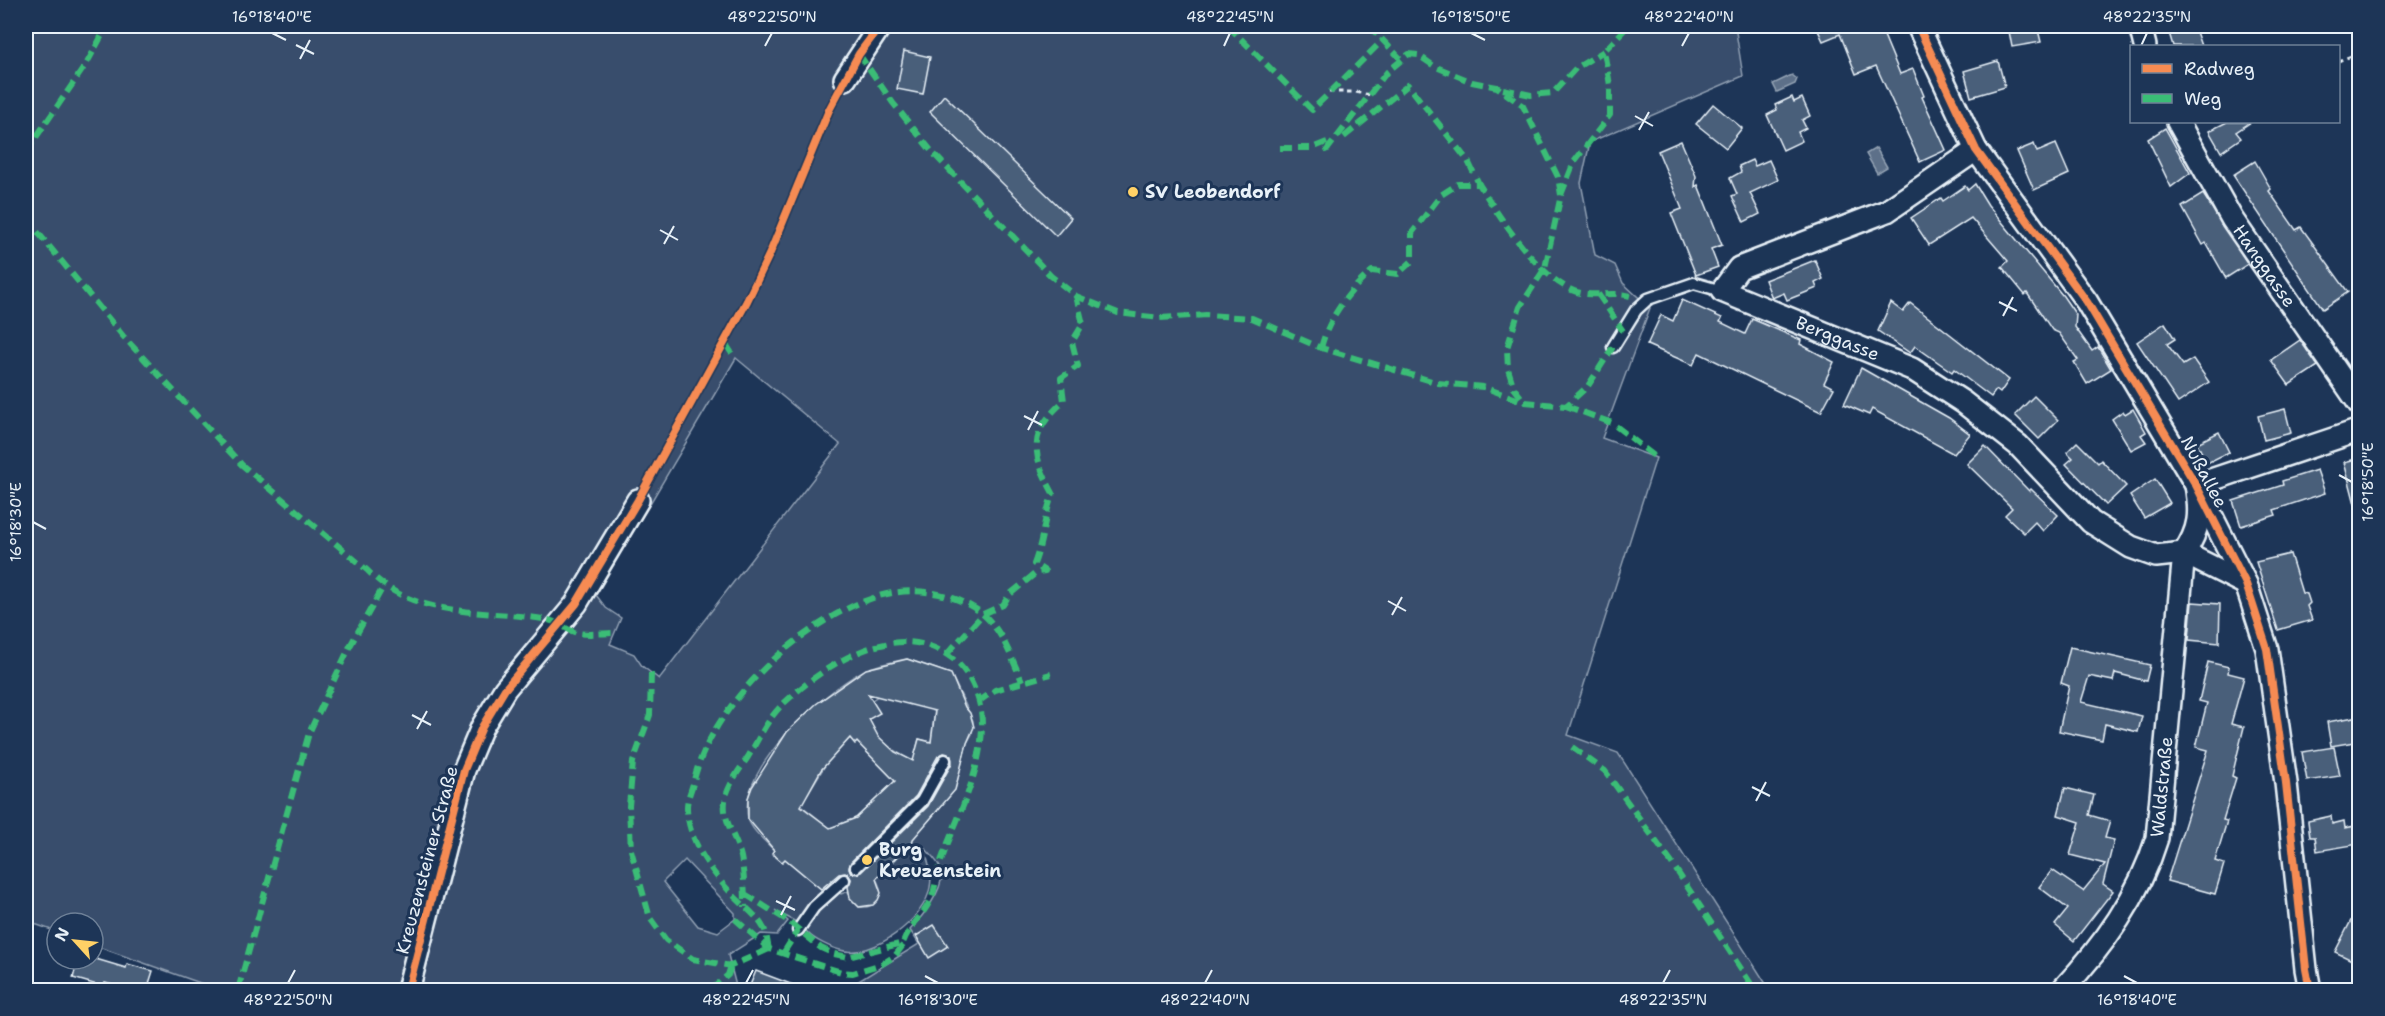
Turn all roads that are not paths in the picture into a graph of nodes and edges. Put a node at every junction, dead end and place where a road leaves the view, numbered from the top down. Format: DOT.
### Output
graph roads {
  1 [pos="880,26"];
  2 [pos="1918,26"];
  3 [pos="2140,26"];
  4 [pos="2145,45"];
  5 [pos="845,79"];
  6 [pos="2179,123"];
  7 [pos="1976,150"];
  8 [pos="1722,291"];
  9 [pos="1613,347"];
  10 [pos="2360,405"];
  11 [pos="2360,430"];
  12 [pos="2196,484"];
  13 [pos="638,500"];
  14 [pos="2184,553"];
  15 [pos="2246,584"];
  16 [pos="945,760"];
  17 [pos="856,867"];
  18 [pos="844,880"];
  19 [pos="799,928"];
  20 [pos="408,990"];
  21 [pos="2062,990"];
  22 [pos="2310,990"];
  1 -- 5 [label="street"];
  2 -- 7 [label="street, Nußallee"];
  3 -- 4 [label="street"];
  6 -- 10 [label="street, Hanggasse"];
  7 -- 8 [label="street"];
  7 -- 12 [label="street, Nußallee"];
  8 -- 9 [label="lane"];
  8 -- 14 [label="street, Berggasse"];
  11 -- 12 [label="street"];
  12 -- 14 [label="street"];
  12 -- 15 [label="street, Nußallee"];
  13 -- 20 [label="street, Kreuzensteiner Straße"];
  14 -- 15 [label="street"];
  14 -- 21 [label="street, Waldstraße"];
  15 -- 22 [label="street, Nußallee"];
  16 -- 17 [label="lane"];
  18 -- 19 [label="lane"];
}
